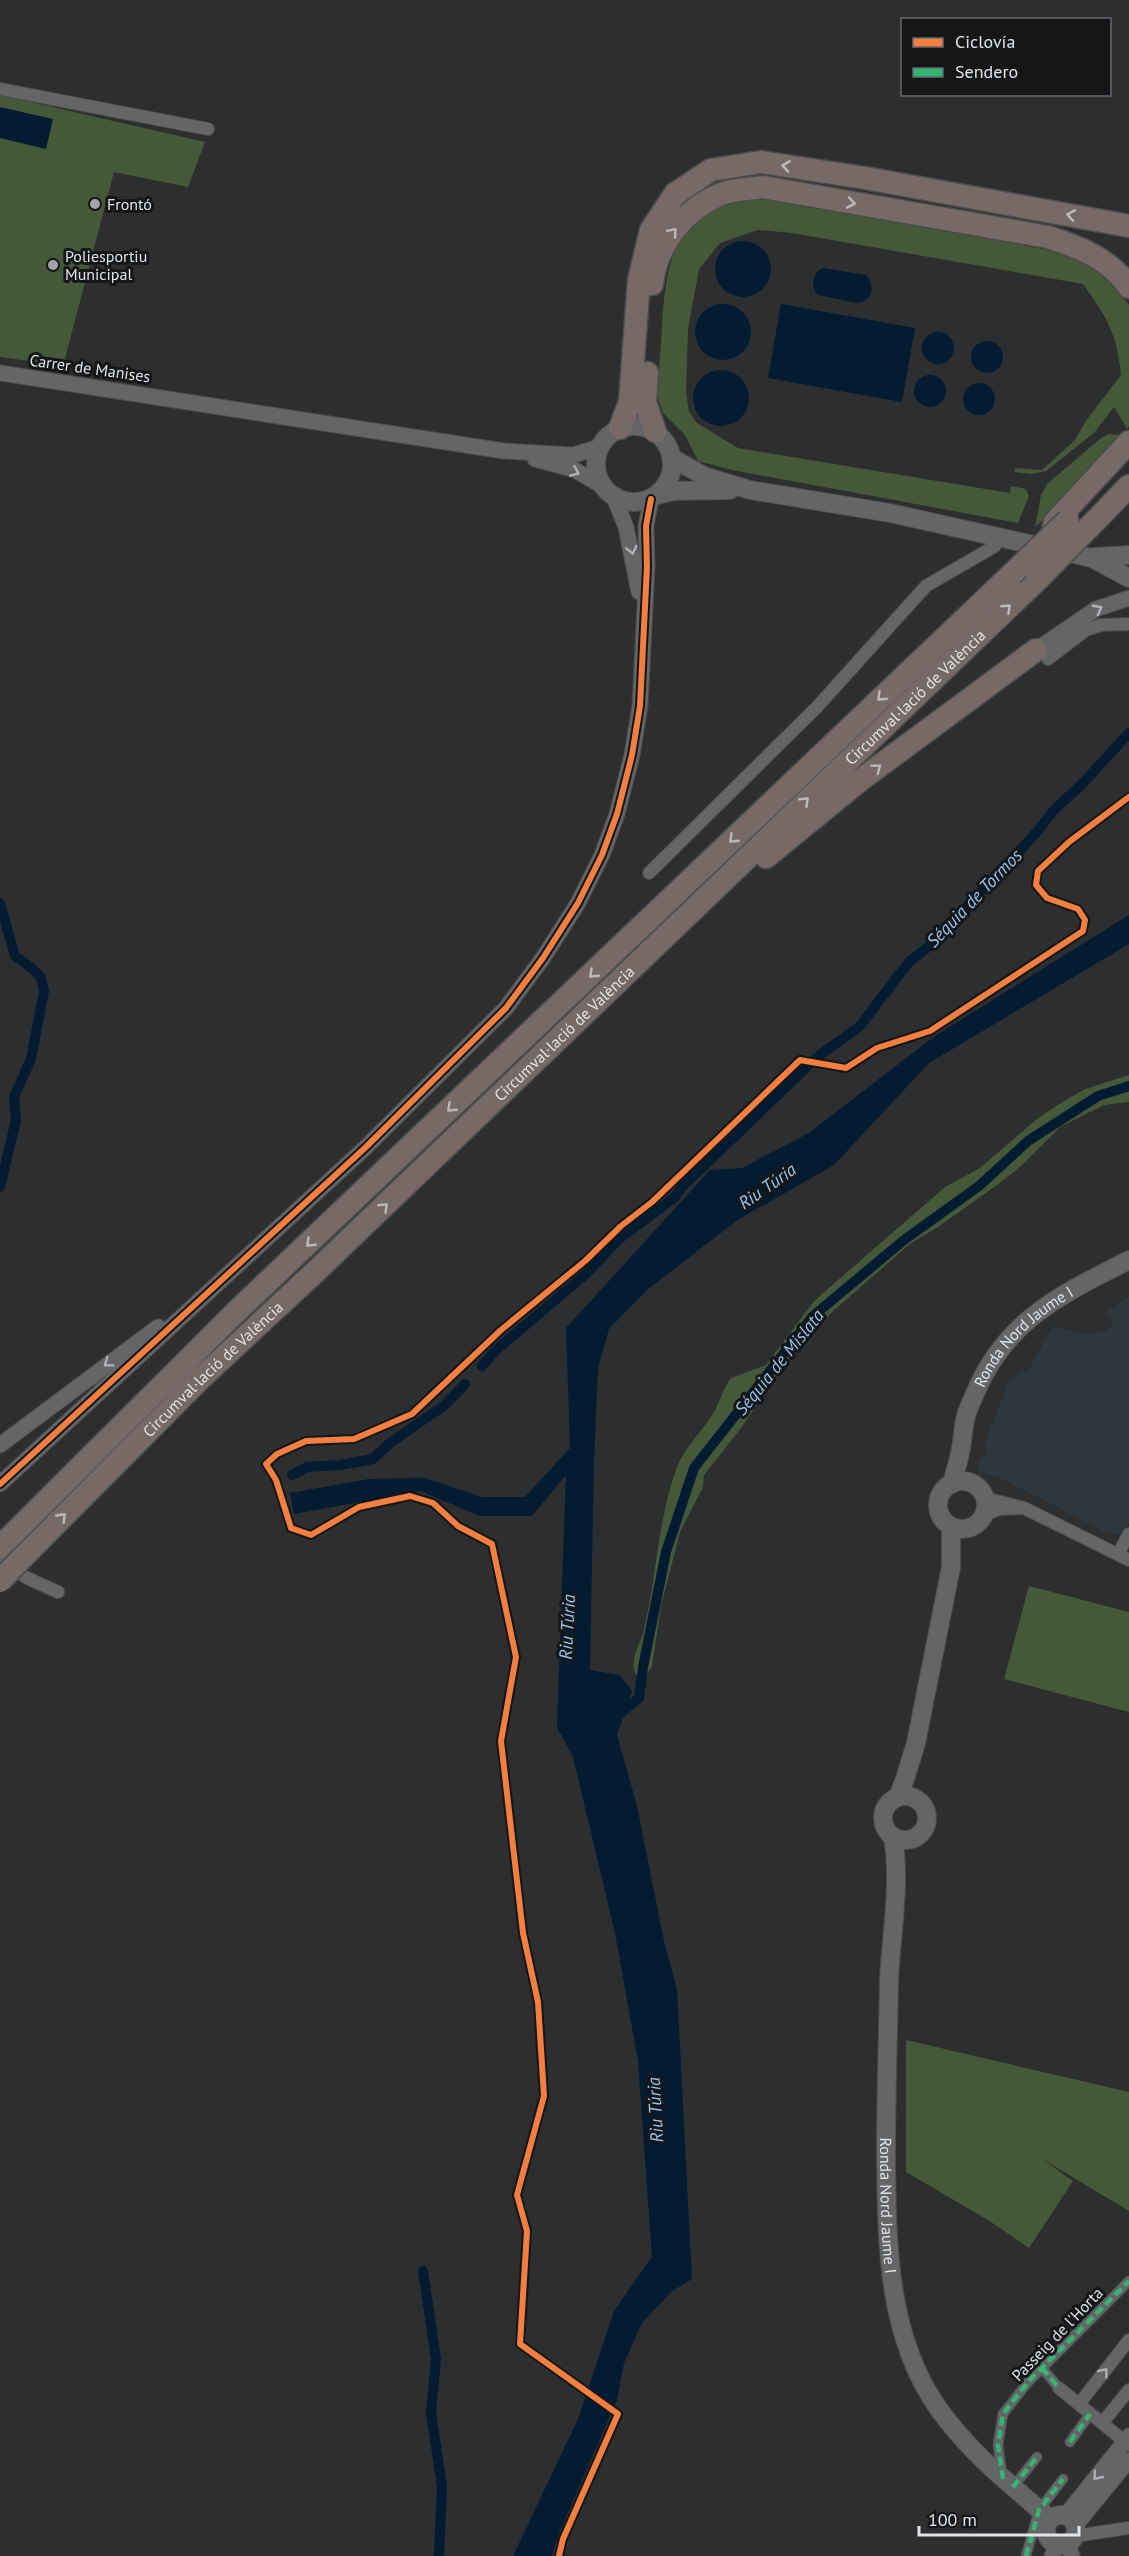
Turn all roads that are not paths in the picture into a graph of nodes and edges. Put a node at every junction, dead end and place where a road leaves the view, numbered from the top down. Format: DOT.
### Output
graph roads {
  1 [pos="0,89"];
  2 [pos="208,129"];
  3 [pos="1129,226"];
  4 [pos="1129,286"];
  5 [pos="0,373"];
  6 [pos="620,428"];
  7 [pos="655,431"];
  8 [pos="1129,442"];
  9 [pos="600,447"];
  10 [pos="504,451"];
  11 [pos="672,458"];
  12 [pos="1129,458"];
  13 [pos="1129,486"];
  14 [pos="750,490"];
  15 [pos="609,491"];
  16 [pos="654,497"];
  17 [pos="1066,517"];
  18 [pos="999,537"];
  19 [pos="1129,555"];
  20 [pos="1092,558"];
  21 [pos="1129,578"];
  22 [pos="1129,598"];
  23 [pos="644,624"];
  24 [pos="1129,624"];
  25 [pos="1042,654"];
  26 [pos="649,873"];
  27 [pos="566,1031"];
  28 [pos="1129,1260"];
  29 [pos="191,1307"];
  30 [pos="0,1445"];
  31 [pos="959,1483"];
  32 [pos="0,1484"];
  33 [pos="981,1513"];
  34 [pos="951,1527"];
  35 [pos="1129,1534"];
  36 [pos="6,1553"];
  37 [pos="1124,1557"];
  38 [pos="951,1567"];
  39 [pos="0,1581"];
  40 [pos="58,1592"];
  41 [pos="916,1743"];
  42 [pos="898,1797"];
  43 [pos="920,1802"];
  44 [pos="917,1836"];
  45 [pos="893,1837"];
  46 [pos="895,1898"];
  47 [pos="1129,2281"];
  48 [pos="1129,2340"];
  49 [pos="1042,2368"];
  50 [pos="1059,2388"];
  51 [pos="1129,2390"];
  52 [pos="1079,2404"];
  53 [pos="1090,2414"];
  54 [pos="1102,2423"];
  55 [pos="1128,2441"];
  56 [pos="1070,2442"];
  57 [pos="1038,2457"];
  58 [pos="1129,2460"];
  59 [pos="1063,2478"];
  60 [pos="1008,2483"];
  61 [pos="1129,2528"];
  62 [pos="1061,2534"];
  63 [pos="1026,2556"];
  1 -- 2 [label="street"];
  3 -- 6 [label="highway, one-way"];
  7 -- 4 [label="highway, one-way"];
  5 -- 10 [label="street, Carrer de Manises"];
  6 -- 7 [label="main road"];
  6 -- 9 [label="main road"];
  7 -- 11 [label="main road"];
  8 -- 17 [label="highway"];
  9 -- 10 [label="street"];
  9 -- 15 [label="main road"];
  10 -- 15 [label="street, one-way"];
  11 -- 14 [label="main road"];
  11 -- 16 [label="main road"];
  12 -- 17 [label="highway, Circumval·lació de València"];
  27 -- 13 [label="highway, Circumval·lació de València, one-way, bridge"];
  14 -- 16 [label="main road"];
  14 -- 18 [label="main road"];
  15 -- 16 [label="main road"];
  15 -- 23 [label="street, one-way"];
  16 -- 23 [label="street"];
  17 -- 36 [label="highway, Circumval·lació de València, one-way, bridge"];
  18 -- 20 [label="main road"];
  18 -- 26 [label="street"];
  19 -- 20 [label="main road"];
  20 -- 21 [label="main road"];
  25 -- 22 [label="street, one-way"];
  23 -- 29 [label="street"];
  24 -- 25 [label="street"];
  27 -- 25 [label="highway, one-way"];
  36 -- 27 [label="highway, Circumval·lació de València, one-way"];
  28 -- 31 [label="main road, Ronda Nord Jaume I"];
  29 -- 30 [label="street, one-way"];
  29 -- 32 [label="street"];
  31 -- 33 [label="main road"];
  31 -- 34 [label="main road"];
  33 -- 34 [label="main road"];
  33 -- 37 [label="street"];
  33 -- 38 [label="main road"];
  34 -- 38 [label="main road"];
  35 -- 37 [label="street"];
  36 -- 39 [label="highway, Circumval·lació de València, bridge"];
  36 -- 40 [label="street"];
  38 -- 41 [label="main road"];
  41 -- 42 [label="main road"];
  41 -- 43 [label="main road"];
  42 -- 43 [label="main road"];
  42 -- 45 [label="main road"];
  43 -- 44 [label="main road"];
  44 -- 45 [label="main road"];
  44 -- 46 [label="main road, Ronda Nord Jaume I"];
  45 -- 46 [label="main road, Ronda Nord Jaume I"];
  46 -- 60 [label="main road, Ronda Nord Jaume I"];
  47 -- 49 [label="street, Passeig de l'Horta"];
  52 -- 48 [label="street, one-way"];
  49 -- 50 [label="street"];
  49 -- 60 [label="street, Passeig de l'Horta"];
  50 -- 52 [label="street"];
  51 -- 54 [label="street"];
  52 -- 53 [label="street"];
  53 -- 54 [label="street"];
  53 -- 56 [label="street"];
  54 -- 55 [label="street"];
  55 -- 62 [label="street, one-way"];
  57 -- 60 [label="street"];
  58 -- 62 [label="street"];
  59 -- 62 [label="street"];
  60 -- 62 [label="main road, Ronda Nord Jaume I"];
  61 -- 62 [label="street"];
  62 -- 63 [label="street"];
}
